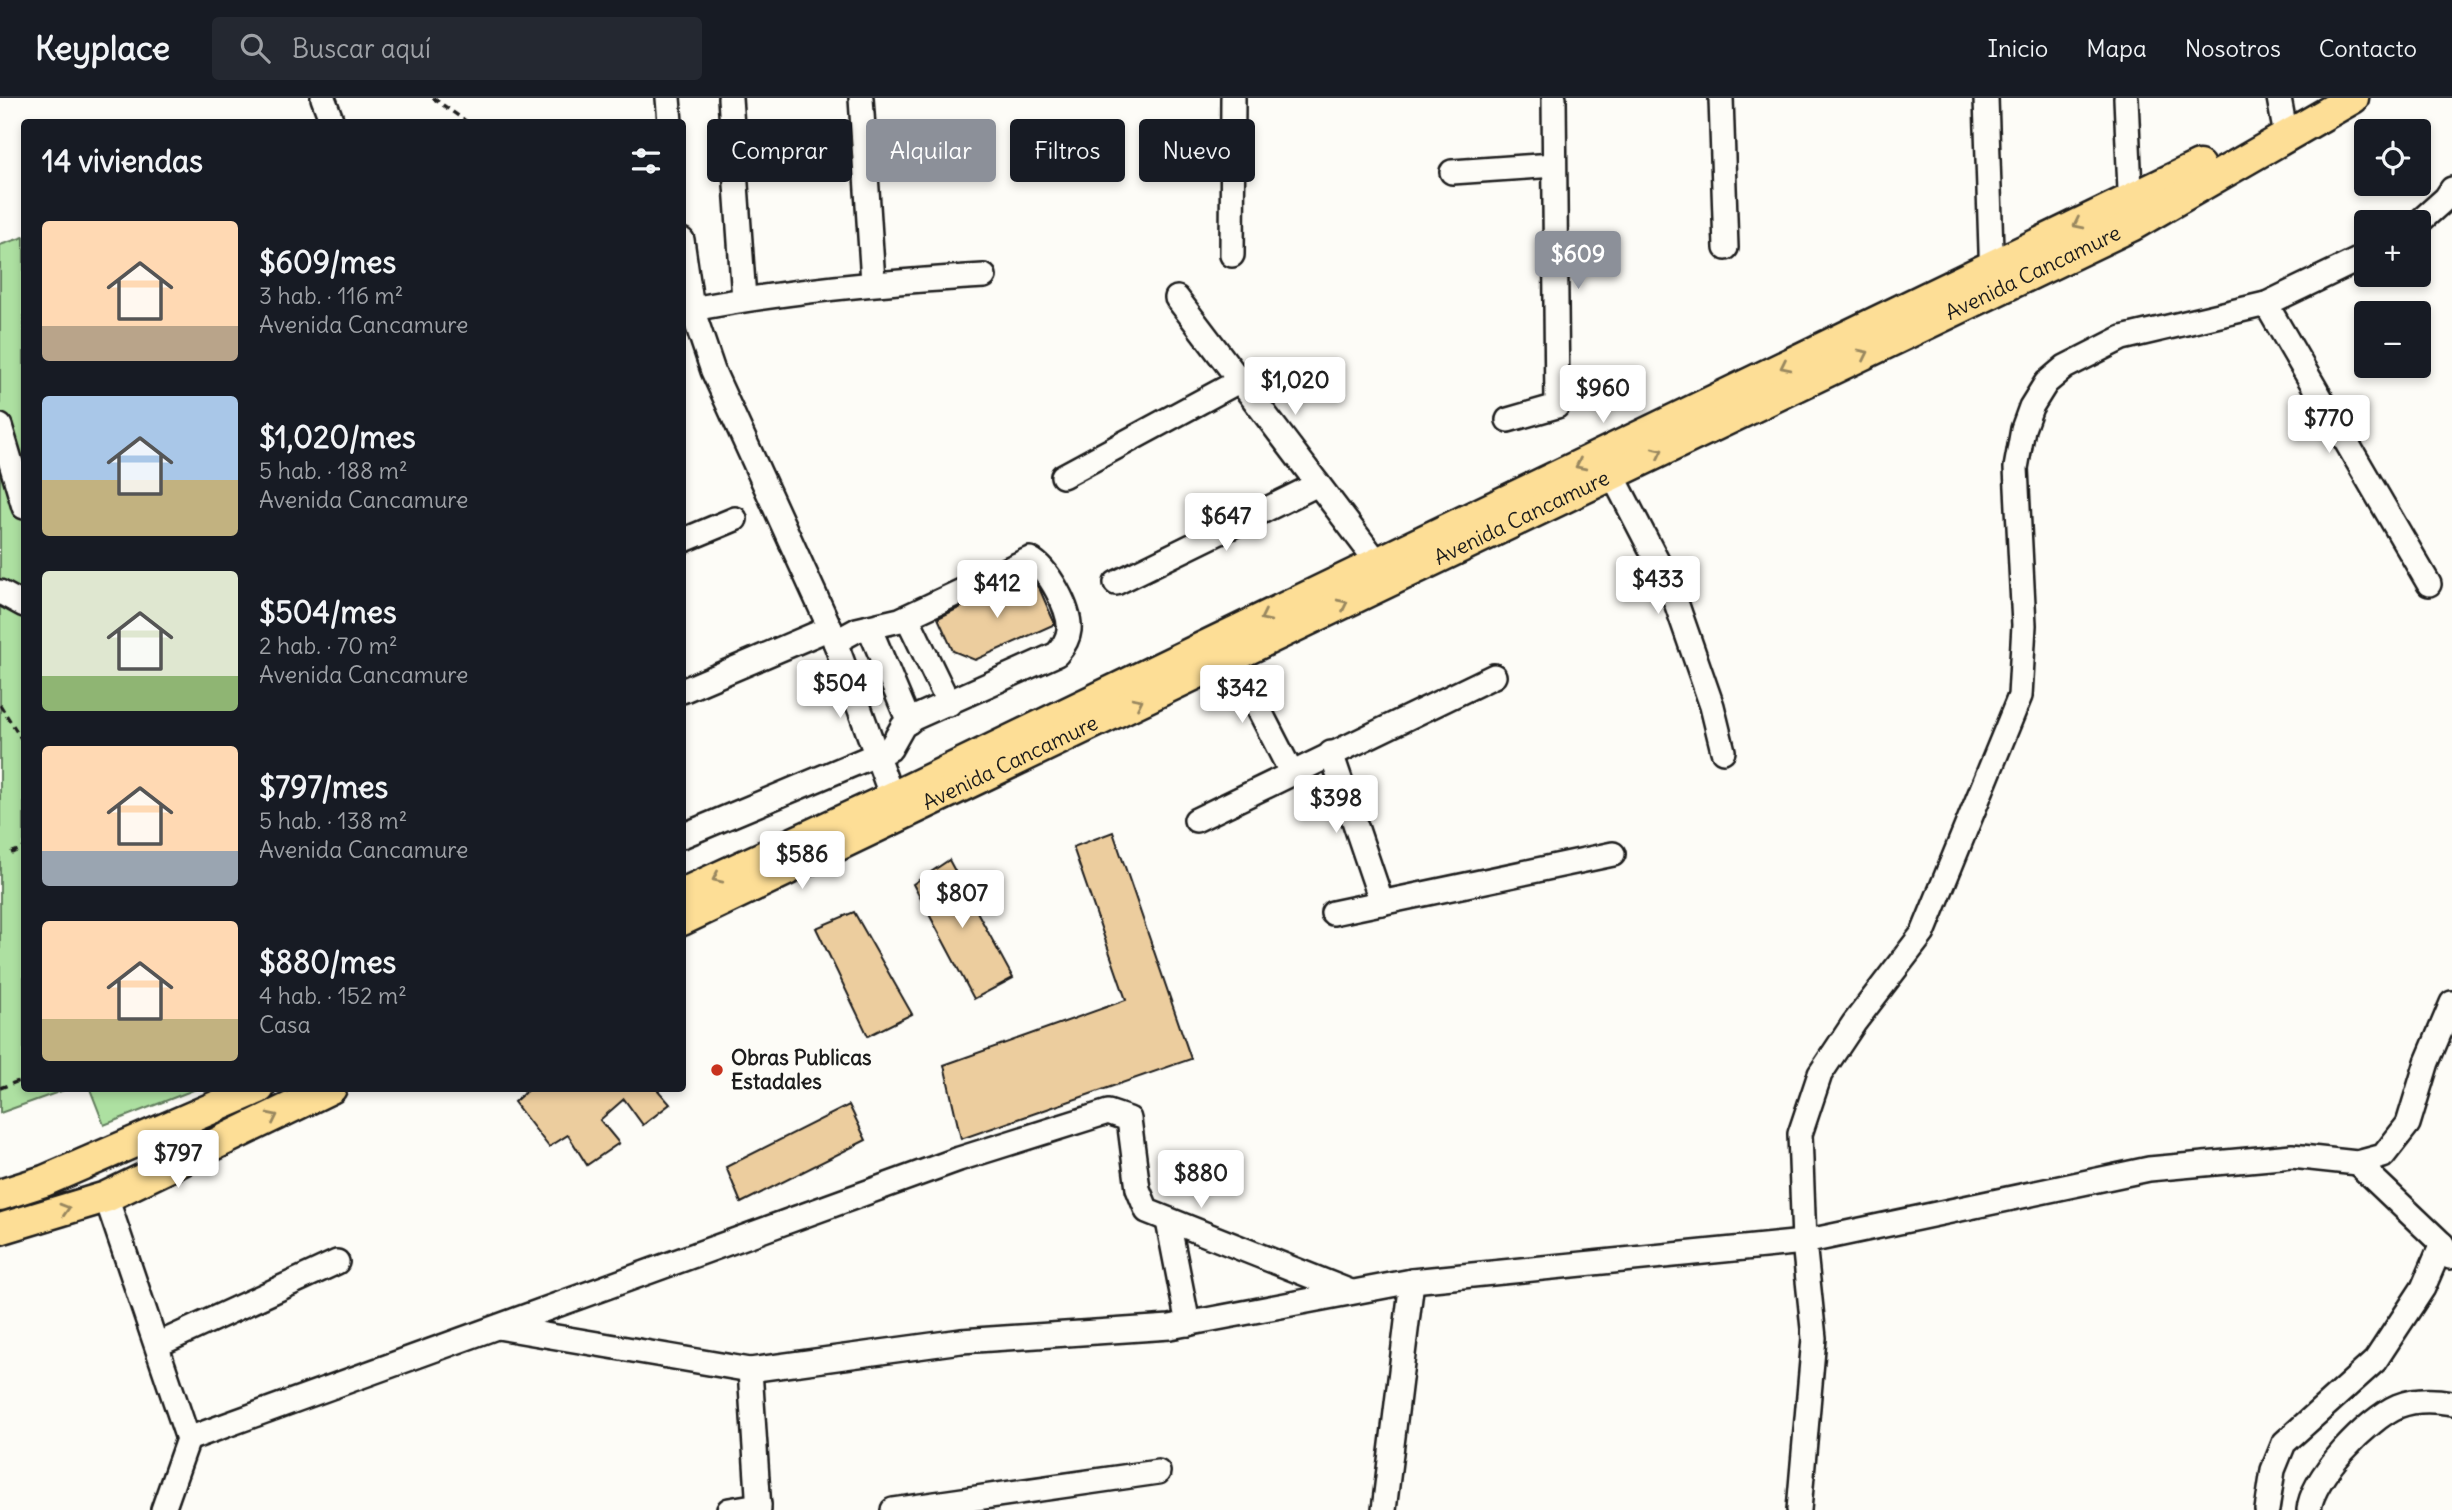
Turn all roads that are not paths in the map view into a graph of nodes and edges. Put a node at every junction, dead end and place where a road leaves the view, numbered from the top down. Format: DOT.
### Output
graph roads {
  1 [pos="323,98"];
  2 [pos="668,98"];
  3 [pos="730,98"];
  4 [pos="861,98"];
  5 [pos="1233,98"];
  6 [pos="1554,98"];
  7 [pos="1721,98"];
  8 [pos="1986,98"];
  9 [pos="2126,98"];
  10 [pos="2338,98"];
  11 [pos="2353,98"];
  12 [pos="2282,111"];
  13 [pos="331,119"];
  14 [pos="670,119"];
  15 [pos="1554,165"];
  16 [pos="1452,172"];
  17 [pos="2452,189"];
  18 [pos="2431,211"];
  19 [pos="2131,212"];
  20 [pos="1726,248"];
  21 [pos="1232,255"];
  22 [pos="2354,262"];
  23 [pos="984,276"];
  24 [pos="1992,279"];
  25 [pos="873,282"];
  26 [pos="1177,298"];
  27 [pos="744,299"];
  28 [pos="2266,304"];
  29 [pos="687,310"];
  30 [pos="1239,381"];
  31 [pos="1508,420"];
  32 [pos="0,426"];
  33 [pos="1612,474"];
  34 [pos="1063,476"];
  35 [pos="1318,484"];
  36 [pos="21,497"];
  37 [pos="735,519"];
  38 [pos="686,539"];
  39 [pos="1378,563"];
  40 [pos="1116,583"];
  41 [pos="2429,584"];
  42 [pos="0,592"];
  43 [pos="21,603"];
  44 [pos="907,617"];
  45 [pos="869,627"];
  46 [pos="832,635"];
  47 [pos="1232,657"];
  48 [pos="1494,676"];
  49 [pos="686,690"];
  50 [pos="948,704"];
  51 [pos="909,722"];
  52 [pos="1723,751"];
  53 [pos="1331,753"];
  54 [pos="875,754"];
  55 [pos="1291,772"];
  56 [pos="895,807"];
  57 [pos="1196,820"];
  58 [pos="686,834"];
  59 [pos="1613,855"];
  60 [pos="686,892"];
  61 [pos="1382,903"];
  62 [pos="1333,912"];
  63 [pos="686,918"];
  64 [pos="2452,1003"];
  65 [pos="240,1092"];
  66 [pos="323,1092"];
  67 [pos="223,1096"];
  68 [pos="237,1134"];
  69 [pos="2357,1163"];
  70 [pos="0,1195"];
  71 [pos="106,1197"];
  72 [pos="1168,1221"];
  73 [pos="0,1229"];
  74 [pos="1804,1242"];
  75 [pos="2447,1252"];
  76 [pos="337,1262"];
  77 [pos="1412,1281"];
  78 [pos="1351,1293"];
  79 [pos="1188,1324"];
  80 [pos="498,1326"];
  81 [pos="156,1345"];
  82 [pos="750,1370"];
  83 [pos="2452,1403"];
  84 [pos="188,1439"];
  85 [pos="1157,1472"];
  86 [pos="759,1507"];
  87 [pos="163,1510"];
  88 [pos="729,1510"];
  89 [pos="893,1510"];
  90 [pos="1384,1510"];
  91 [pos="1799,1510"];
  92 [pos="2267,1510"];
  93 [pos="2309,1510"];
  1 -- 13 [label="street"];
  2 -- 14 [label="street"];
  3 -- 27 [label="street"];
  4 -- 25 [label="street"];
  5 -- 21 [label="street"];
  6 -- 15 [label="street"];
  7 -- 20 [label="street"];
  8 -- 24 [label="street"];
  9 -- 19 [label="street"];
  10 -- 12 [label="main road, Avenida Cancamure"];
  11 -- 19 [label="main road, Avenida Cancamure"];
  12 -- 19 [label="main road, Avenida Cancamure"];
  15 -- 16 [label="street"];
  15 -- 31 [label="street"];
  17 -- 18 [label="street"];
  19 -- 24 [label="main road, Avenida Cancamure"];
  22 -- 28 [label="street"];
  23 -- 25 [label="street"];
  33 -- 24 [label="main road, Avenida Cancamure, one-way"];
  24 -- 39 [label="main road, Avenida Cancamure, one-way"];
  25 -- 27 [label="street"];
  26 -- 30 [label="street"];
  27 -- 29 [label="street"];
  28 -- 41 [label="street"];
  28 -- 74 [label="street"];
  29 -- 46 [label="street"];
  30 -- 34 [label="street"];
  30 -- 35 [label="street"];
  32 -- 36 [label="street"];
  47 -- 33 [label="main road, Avenida Cancamure, one-way"];
  33 -- 52 [label="street"];
  35 -- 39 [label="street"];
  35 -- 40 [label="street"];
  37 -- 38 [label="street"];
  39 -- 56 [label="main road, Avenida Cancamure, one-way"];
  42 -- 43 [label="street"];
  44 -- 45 [label="street"];
  44 -- 50 [label="street"];
  44 -- 50 [label="street"];
  45 -- 46 [label="street"];
  45 -- 51 [label="street"];
  46 -- 49 [label="street"];
  46 -- 54 [label="street"];
  47 -- 55 [label="street"];
  56 -- 47 [label="main road, Avenida Cancamure, one-way"];
  48 -- 53 [label="street"];
  50 -- 51 [label="street"];
  51 -- 54 [label="street"];
  53 -- 55 [label="street"];
  53 -- 61 [label="street"];
  54 -- 56 [label="street"];
  54 -- 58 [label="street"];
  55 -- 57 [label="street"];
  56 -- 60 [label="main road, Avenida Cancamure, one-way"];
  56 -- 63 [label="main road, Avenida Cancamure"];
  59 -- 61 [label="street"];
  61 -- 62 [label="street"];
  64 -- 69 [label="street"];
  65 -- 67 [label="main road"];
  68 -- 66 [label="main road, one-way"];
  67 -- 68 [label="street"];
  67 -- 70 [label="main road"];
  68 -- 71 [label="main road"];
  69 -- 74 [label="street"];
  69 -- 75 [label="street"];
  73 -- 71 [label="main road, one-way"];
  71 -- 81 [label="street"];
  72 -- 78 [label="street"];
  72 -- 79 [label="street"];
  72 -- 80 [label="street"];
  74 -- 77 [label="street"];
  74 -- 91 [label="street"];
  75 -- 92 [label="street"];
  76 -- 81 [label="street"];
  77 -- 78 [label="street"];
  77 -- 90 [label="street"];
  78 -- 79 [label="street"];
  79 -- 82 [label="street"];
  80 -- 82 [label="street"];
  80 -- 84 [label="street"];
  81 -- 84 [label="street"];
  82 -- 86 [label="street"];
  83 -- 93 [label="street"];
  84 -- 87 [label="street"];
  85 -- 89 [label="street"];
  86 -- 88 [label="street"];
}
